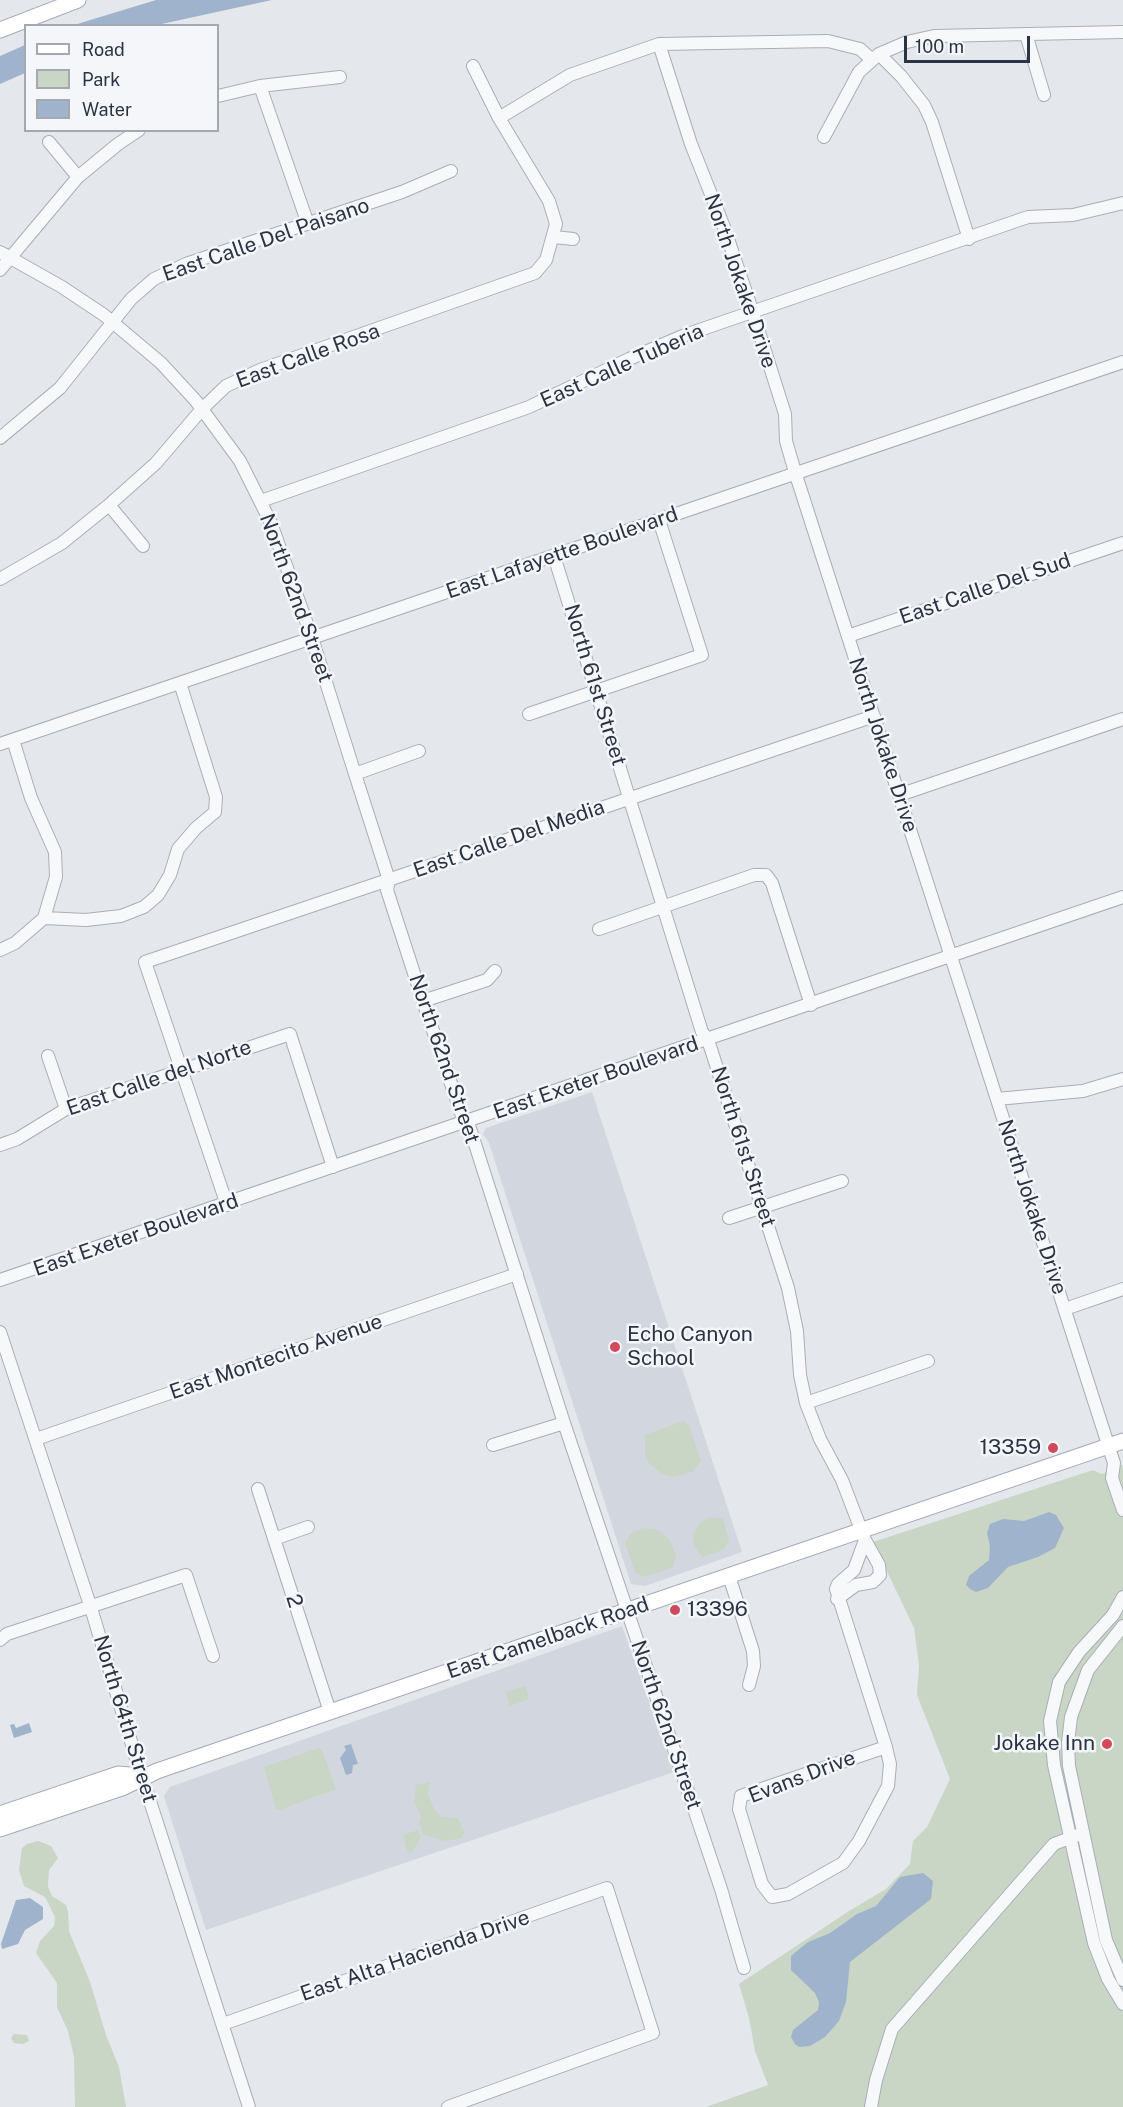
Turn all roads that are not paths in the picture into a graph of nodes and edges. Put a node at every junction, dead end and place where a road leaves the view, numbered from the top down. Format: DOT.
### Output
graph roads {
  1 [pos="78,0"];
  2 [pos="54,4"];
  3 [pos="0,30"];
  4 [pos="1123,32"];
  5 [pos="1026,34"];
  6 [pos="659,44"];
  7 [pos="875,57"];
  8 [pos="473,66"];
  9 [pos="340,77"];
  10 [pos="260,86"];
  11 [pos="1044,95"];
  12 [pos="219,96"];
  13 [pos="500,118"];
  14 [pos="136,132"];
  15 [pos="824,137"];
  16 [pos="49,142"];
  17 [pos="451,171"];
  18 [pos="78,177"];
  19 [pos="1123,203"];
  20 [pos="308,224"];
  21 [pos="554,237"];
  22 [pos="969,238"];
  23 [pos="573,239"];
  24 [pos="0,252"];
  25 [pos="11,258"];
  26 [pos="0,270"];
  27 [pos="753,313"];
  28 [pos="114,322"];
  29 [pos="1123,362"];
  30 [pos="202,409"];
  31 [pos="0,438"];
  32 [pos="795,472"];
  33 [pos="261,501"];
  34 [pos="109,506"];
  35 [pos="659,520"];
  36 [pos="1123,543"];
  37 [pos="143,546"];
  38 [pos="554,556"];
  39 [pos="0,579"];
  40 [pos="848,636"];
  41 [pos="312,638"];
  42 [pos="180,683"];
  43 [pos="597,691"];
  44 [pos="530,714"];
  45 [pos="874,716"];
  46 [pos="1123,719"];
  47 [pos="12,740"];
  48 [pos="0,744"];
  49 [pos="419,751"];
  50 [pos="355,774"];
  51 [pos="899,795"];
  52 [pos="630,798"];
  53 [pos="389,880"];
  54 [pos="1123,897"];
  55 [pos="663,906"];
  56 [pos="44,918"];
  57 [pos="599,929"];
  58 [pos="0,950"];
  59 [pos="951,956"];
  60 [pos="495,970"];
  61 [pos="423,1001"];
  62 [pos="811,1005"];
  63 [pos="708,1040"];
  64 [pos="48,1056"];
  65 [pos="182,1070"];
  66 [pos="1123,1079"];
  67 [pos="997,1099"];
  68 [pos="66,1109"];
  69 [pos="468,1122"];
  70 [pos="0,1145"];
  71 [pos="333,1167"];
  72 [pos="842,1181"];
  73 [pos="227,1205"];
  74 [pos="763,1206"];
  75 [pos="729,1218"];
  76 [pos="517,1274"];
  77 [pos="0,1280"];
  78 [pos="1123,1289"];
  79 [pos="1065,1309"];
  80 [pos="0,1332"];
  81 [pos="928,1361"];
  82 [pos="806,1403"];
  83 [pos="564,1423"];
  84 [pos="36,1439"];
  85 [pos="1116,1444"];
  86 [pos="492,1445"];
  87 [pos="1114,1463"];
  88 [pos="1123,1473"];
  89 [pos="258,1489"];
  90 [pos="1123,1510"];
  91 [pos="308,1527"];
  92 [pos="864,1535"];
  93 [pos="274,1539"];
  94 [pos="854,1570"];
  95 [pos="729,1576"];
  96 [pos="863,1584"];
  97 [pos="1123,1597"];
  98 [pos="837,1599"];
  99 [pos="91,1608"];
  100 [pos="627,1612"];
  101 [pos="1123,1626"];
  102 [pos="0,1640"];
  103 [pos="213,1656"];
  104 [pos="748,1685"];
  105 [pos="330,1712"];
  106 [pos="886,1747"];
  107 [pos="142,1776"];
  108 [pos="0,1814"];
  109 [pos="0,1830"];
  110 [pos="1076,1836"];
  111 [pos="744,1968"];
  112 [pos="1123,1980"];
  113 [pos="1123,2004"];
  114 [pos="223,2024"];
  115 [pos="249,2107"];
  116 [pos="448,2107"];
  117 [pos="871,2107"];
  1 -- 2 [label="main road"];
  2 -- 3 [label="main road"];
  4 -- 5 [label="street"];
  5 -- 7 [label="street"];
  5 -- 11 [label="street"];
  6 -- 7 [label="street"];
  6 -- 13 [label="street"];
  6 -- 27 [label="street, North Jokake Drive"];
  7 -- 15 [label="street"];
  7 -- 22 [label="street"];
  8 -- 13 [label="street"];
  9 -- 10 [label="street"];
  10 -- 12 [label="street"];
  10 -- 20 [label="street"];
  13 -- 21 [label="street"];
  14 -- 18 [label="street"];
  16 -- 18 [label="street"];
  17 -- 20 [label="street, East Calle Del Paisano"];
  18 -- 25 [label="street"];
  19 -- 22 [label="street, East Calle Tuberia"];
  20 -- 28 [label="street, East Calle Del Paisano"];
  21 -- 23 [label="street"];
  21 -- 30 [label="street, East Calle Rosa"];
  22 -- 27 [label="street, East Calle Tuberia"];
  24 -- 25 [label="street, North 62nd Street"];
  25 -- 26 [label="street"];
  25 -- 28 [label="street, North 62nd Street"];
  27 -- 32 [label="street, North Jokake Drive"];
  27 -- 33 [label="street, East Calle Tuberia"];
  28 -- 30 [label="street, North 62nd Street"];
  28 -- 31 [label="street, East Calle Del Paisano"];
  29 -- 32 [label="street, East Lafayette Boulevard"];
  30 -- 33 [label="street, North 62nd Street"];
  30 -- 34 [label="street, East Calle Rosa"];
  32 -- 35 [label="street, East Lafayette Boulevard"];
  32 -- 40 [label="street, North Jokake Drive"];
  33 -- 41 [label="street, North 62nd Street"];
  34 -- 37 [label="street"];
  34 -- 39 [label="street, East Calle Rosa"];
  35 -- 38 [label="street, East Lafayette Boulevard"];
  35 -- 43 [label="street"];
  36 -- 40 [label="street, East Calle Del Sud"];
  38 -- 41 [label="street, East Lafayette Boulevard"];
  38 -- 43 [label="street, North 61st Street"];
  40 -- 45 [label="street, North Jokake Drive"];
  41 -- 42 [label="street, East Lafayette Boulevard"];
  41 -- 50 [label="street, North 62nd Street"];
  42 -- 47 [label="street, East Lafayette Boulevard"];
  42 -- 56 [label="street"];
  43 -- 44 [label="street"];
  43 -- 52 [label="street, North 61st Street"];
  45 -- 51 [label="street, North Jokake Drive"];
  45 -- 52 [label="street, East Calle Del Media"];
  46 -- 51 [label="street"];
  47 -- 48 [label="street, East Lafayette Boulevard"];
  47 -- 56 [label="street"];
  49 -- 50 [label="street"];
  50 -- 53 [label="street, North 62nd Street"];
  51 -- 59 [label="street, North Jokake Drive"];
  52 -- 53 [label="street, East Calle Del Media"];
  52 -- 55 [label="street, North 61st Street"];
  53 -- 61 [label="street, North 62nd Street"];
  53 -- 65 [label="street, East Calle Del Media"];
  54 -- 59 [label="street, East Exeter Boulevard"];
  55 -- 57 [label="street"];
  55 -- 62 [label="street"];
  55 -- 63 [label="street, North 61st Street"];
  56 -- 58 [label="street"];
  59 -- 62 [label="street, East Exeter Boulevard"];
  59 -- 67 [label="street, North Jokake Drive"];
  60 -- 61 [label="street"];
  61 -- 69 [label="street, North 62nd Street"];
  62 -- 63 [label="street, East Exeter Boulevard"];
  63 -- 69 [label="street, East Exeter Boulevard"];
  63 -- 74 [label="street, North 61st Street"];
  64 -- 68 [label="street"];
  65 -- 68 [label="street, East Calle del Norte"];
  65 -- 71 [label="street, East Calle del Norte"];
  65 -- 73 [label="street"];
  66 -- 67 [label="street"];
  67 -- 79 [label="street, North Jokake Drive"];
  68 -- 70 [label="street, East Calle del Norte"];
  69 -- 71 [label="street, East Exeter Boulevard"];
  69 -- 76 [label="street, North 62nd Street"];
  71 -- 73 [label="street, East Exeter Boulevard"];
  72 -- 74 [label="street"];
  73 -- 77 [label="street, East Exeter Boulevard"];
  74 -- 75 [label="street"];
  74 -- 82 [label="street, North 61st Street"];
  76 -- 83 [label="street, North 62nd Street"];
  76 -- 84 [label="street, East Montecito Avenue"];
  78 -- 79 [label="street"];
  79 -- 85 [label="street, North Jokake Drive"];
  80 -- 84 [label="street, North 64th Street"];
  81 -- 82 [label="street"];
  82 -- 92 [label="street, North 61st Street"];
  83 -- 86 [label="street"];
  83 -- 100 [label="street, North 62nd Street"];
  84 -- 99 [label="street, North 64th Street"];
  85 -- 87 [label="street, North Jokake Drive"];
  85 -- 92 [label="main road, East Camelback Road"];
  87 -- 88 [label="street"];
  87 -- 90 [label="street"];
  89 -- 93 [label="street, 2"];
  91 -- 93 [label="street"];
  92 -- 94 [label="street"];
  92 -- 95 [label="main road, East Camelback Road"];
  92 -- 96 [label="street"];
  93 -- 105 [label="street, 2"];
  94 -- 96 [label="street"];
  94 -- 98 [label="street"];
  95 -- 100 [label="main road, East Camelback Road"];
  95 -- 104 [label="street"];
  96 -- 98 [label="street"];
  97 -- 110 [label="street"];
  98 -- 106 [label="street, Evans Drive"];
  99 -- 102 [label="street"];
  99 -- 103 [label="street"];
  99 -- 107 [label="street, North 64th Street"];
  100 -- 105 [label="main road, East Camelback Road"];
  100 -- 111 [label="street, North 62nd Street"];
  101 -- 110 [label="street"];
  105 -- 107 [label="main road, East Camelback Road"];
  106 -- 106 [label="street, Evans Drive"];
  107 -- 108 [label="main road, East Camelback Road"];
  107 -- 109 [label="main road, East Camelback Road"];
  107 -- 114 [label="street, North 64th Street"];
  110 -- 112 [label="street"];
  110 -- 113 [label="street"];
  110 -- 117 [label="street"];
  114 -- 115 [label="street, North 64th Street"];
  114 -- 116 [label="street, East Alta Hacienda Drive"];
}
